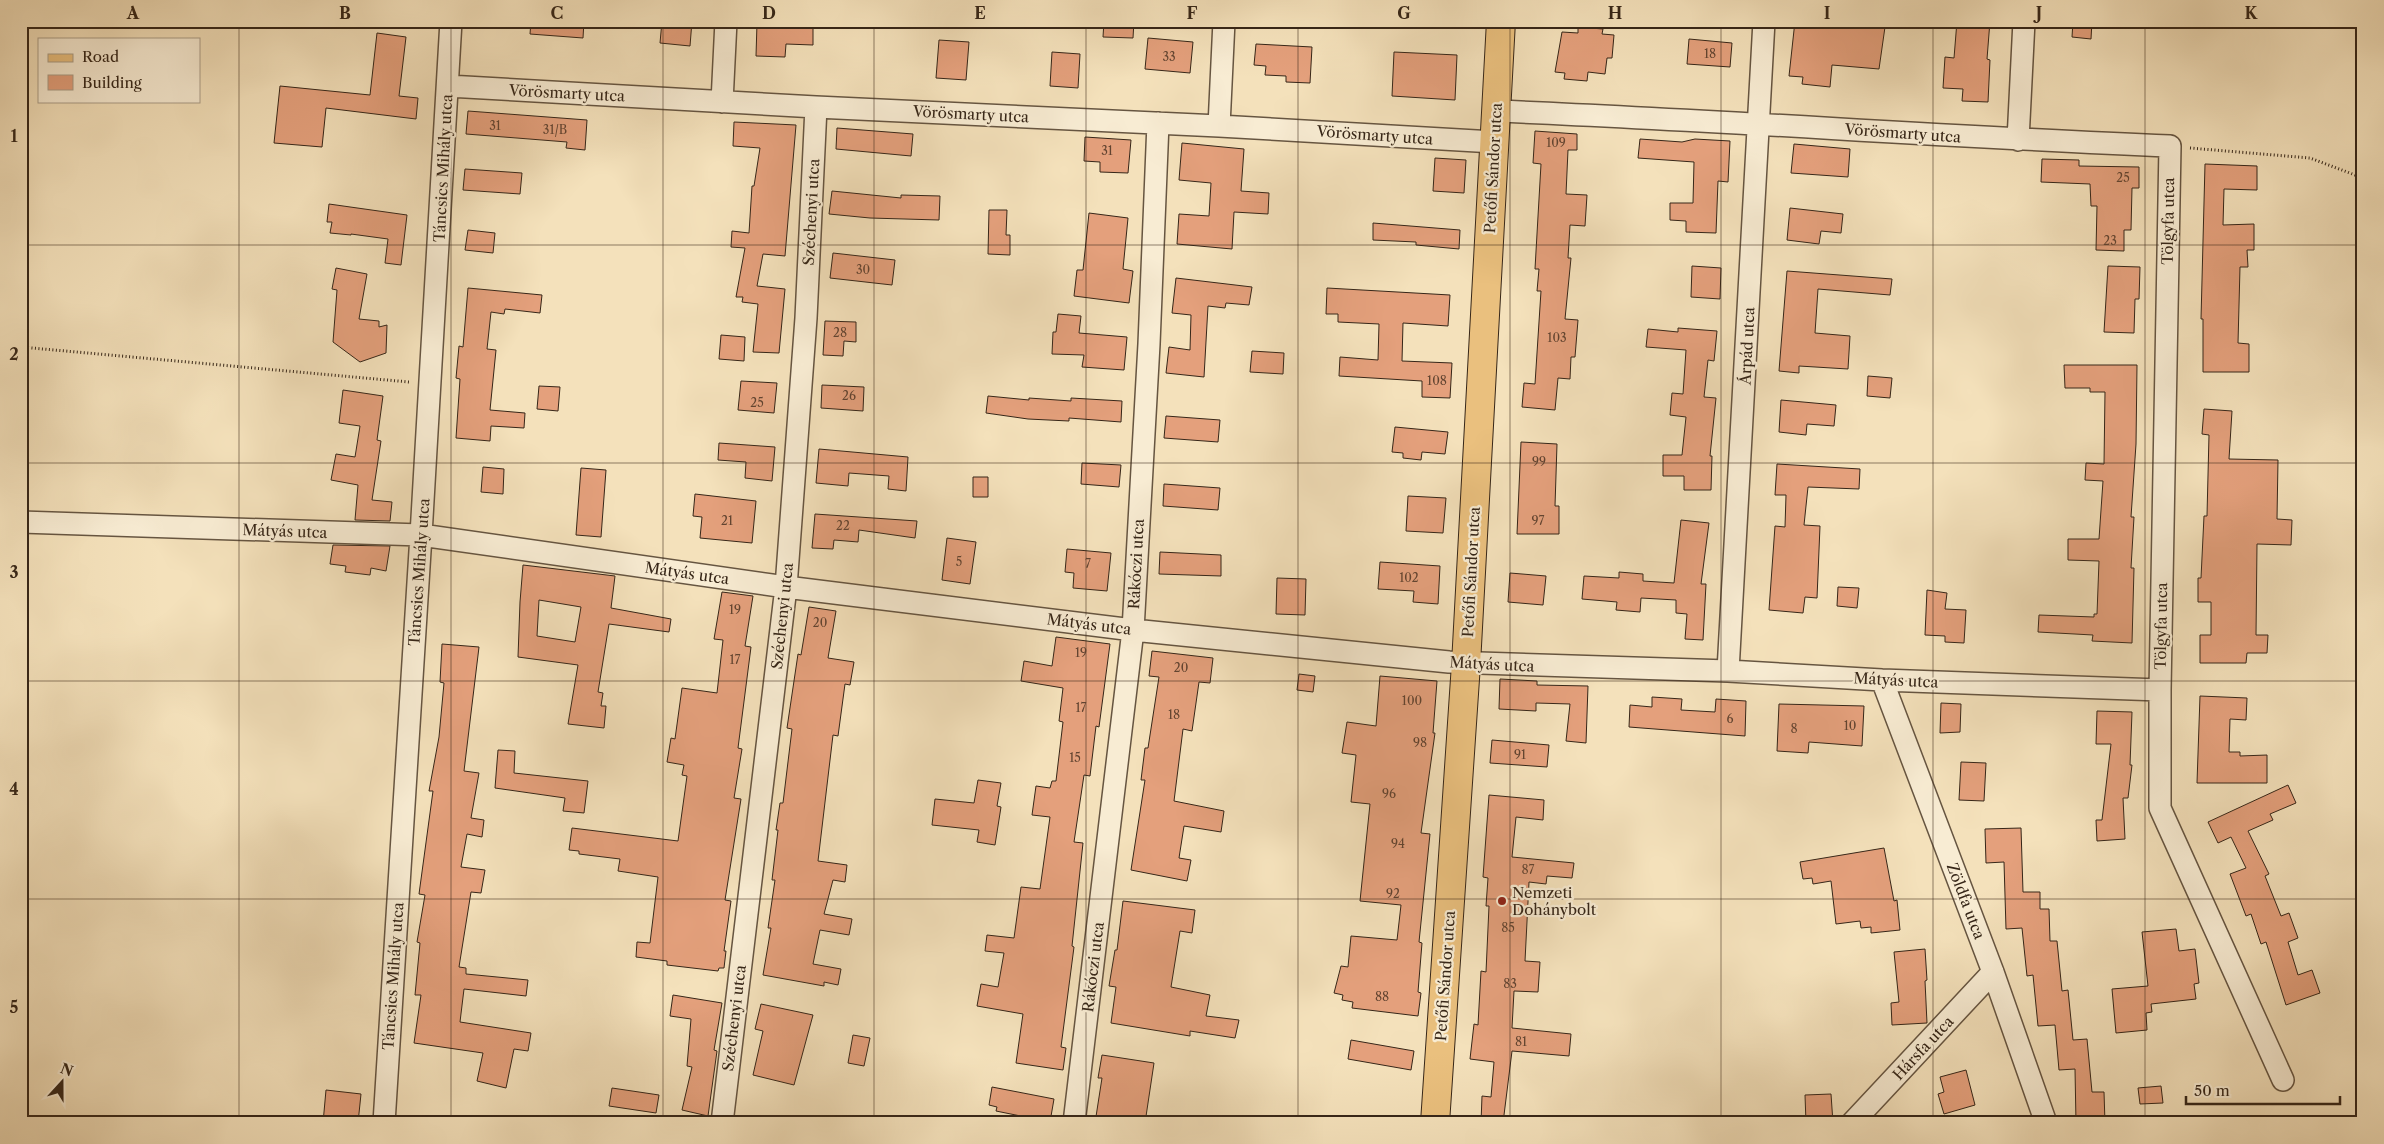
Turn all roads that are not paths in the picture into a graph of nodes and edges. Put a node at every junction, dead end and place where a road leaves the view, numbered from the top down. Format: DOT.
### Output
graph roads {
  1 [pos="451,21"];
  2 [pos="726,21"];
  3 [pos="1224,21"];
  4 [pos="1501,21"];
  5 [pos="1764,21"];
  6 [pos="2024,21"];
  7 [pos="448,86"];
  8 [pos="722,102"];
  9 [pos="816,107"];
  10 [pos="1497,112"];
  11 [pos="1158,123"];
  12 [pos="1759,124"];
  13 [pos="1219,126"];
  14 [pos="2018,140"];
  15 [pos="1494,142"];
  16 [pos="2170,146"];
  17 [pos="21,522"];
  18 [pos="421,535"];
  19 [pos="786,587"];
  20 [pos="1133,630"];
  21 [pos="1466,664"];
  22 [pos="1728,671"];
  23 [pos="1882,680"];
  24 [pos="2160,690"];
  25 [pos="1993,972"];
  26 [pos="2283,1080"];
  27 [pos="384,1123"];
  28 [pos="722,1123"];
  29 [pos="1074,1123"];
  30 [pos="1435,1123"];
  31 [pos="1852,1123"];
  32 [pos="2046,1123"];
  1 -- 7 [label="street, Táncsics Mihály utca"];
  2 -- 8 [label="street"];
  3 -- 13 [label="street"];
  4 -- 10 [label="main road, Petőfi Sándor utca"];
  5 -- 12 [label="street, Árpád utca"];
  6 -- 14 [label="street"];
  7 -- 8 [label="street, Vörösmarty utca"];
  7 -- 18 [label="street, Táncsics Mihály utca"];
  8 -- 9 [label="street, Vörösmarty utca"];
  9 -- 11 [label="street, Vörösmarty utca"];
  9 -- 19 [label="street, Széchenyi utca"];
  10 -- 12 [label="street, Vörösmarty utca"];
  10 -- 15 [label="main road, Petőfi Sándor utca"];
  11 -- 13 [label="street, Vörösmarty utca"];
  11 -- 20 [label="street, Rákóczi utca"];
  12 -- 14 [label="street, Vörösmarty utca"];
  12 -- 22 [label="street, Árpád utca"];
  13 -- 15 [label="street, Vörösmarty utca"];
  14 -- 16 [label="street, Vörösmarty utca"];
  15 -- 21 [label="main road, Petőfi Sándor utca"];
  16 -- 24 [label="street, Tölgyfa utca"];
  17 -- 18 [label="street, Mátyás utca"];
  18 -- 19 [label="street, Mátyás utca"];
  18 -- 27 [label="street, Táncsics Mihály utca"];
  19 -- 20 [label="street, Mátyás utca"];
  19 -- 28 [label="street, Széchenyi utca"];
  20 -- 21 [label="street, Mátyás utca"];
  20 -- 29 [label="street, Rákóczi utca"];
  21 -- 22 [label="street, Mátyás utca"];
  21 -- 30 [label="main road, Petőfi Sándor utca"];
  22 -- 23 [label="street, Mátyás utca"];
  23 -- 24 [label="street, Mátyás utca"];
  23 -- 25 [label="street, Zöldfa utca"];
  24 -- 26 [label="street, Tölgyfa utca"];
  25 -- 31 [label="street, Hársfa utca"];
  25 -- 32 [label="street, Zöldfa utca"];
}
